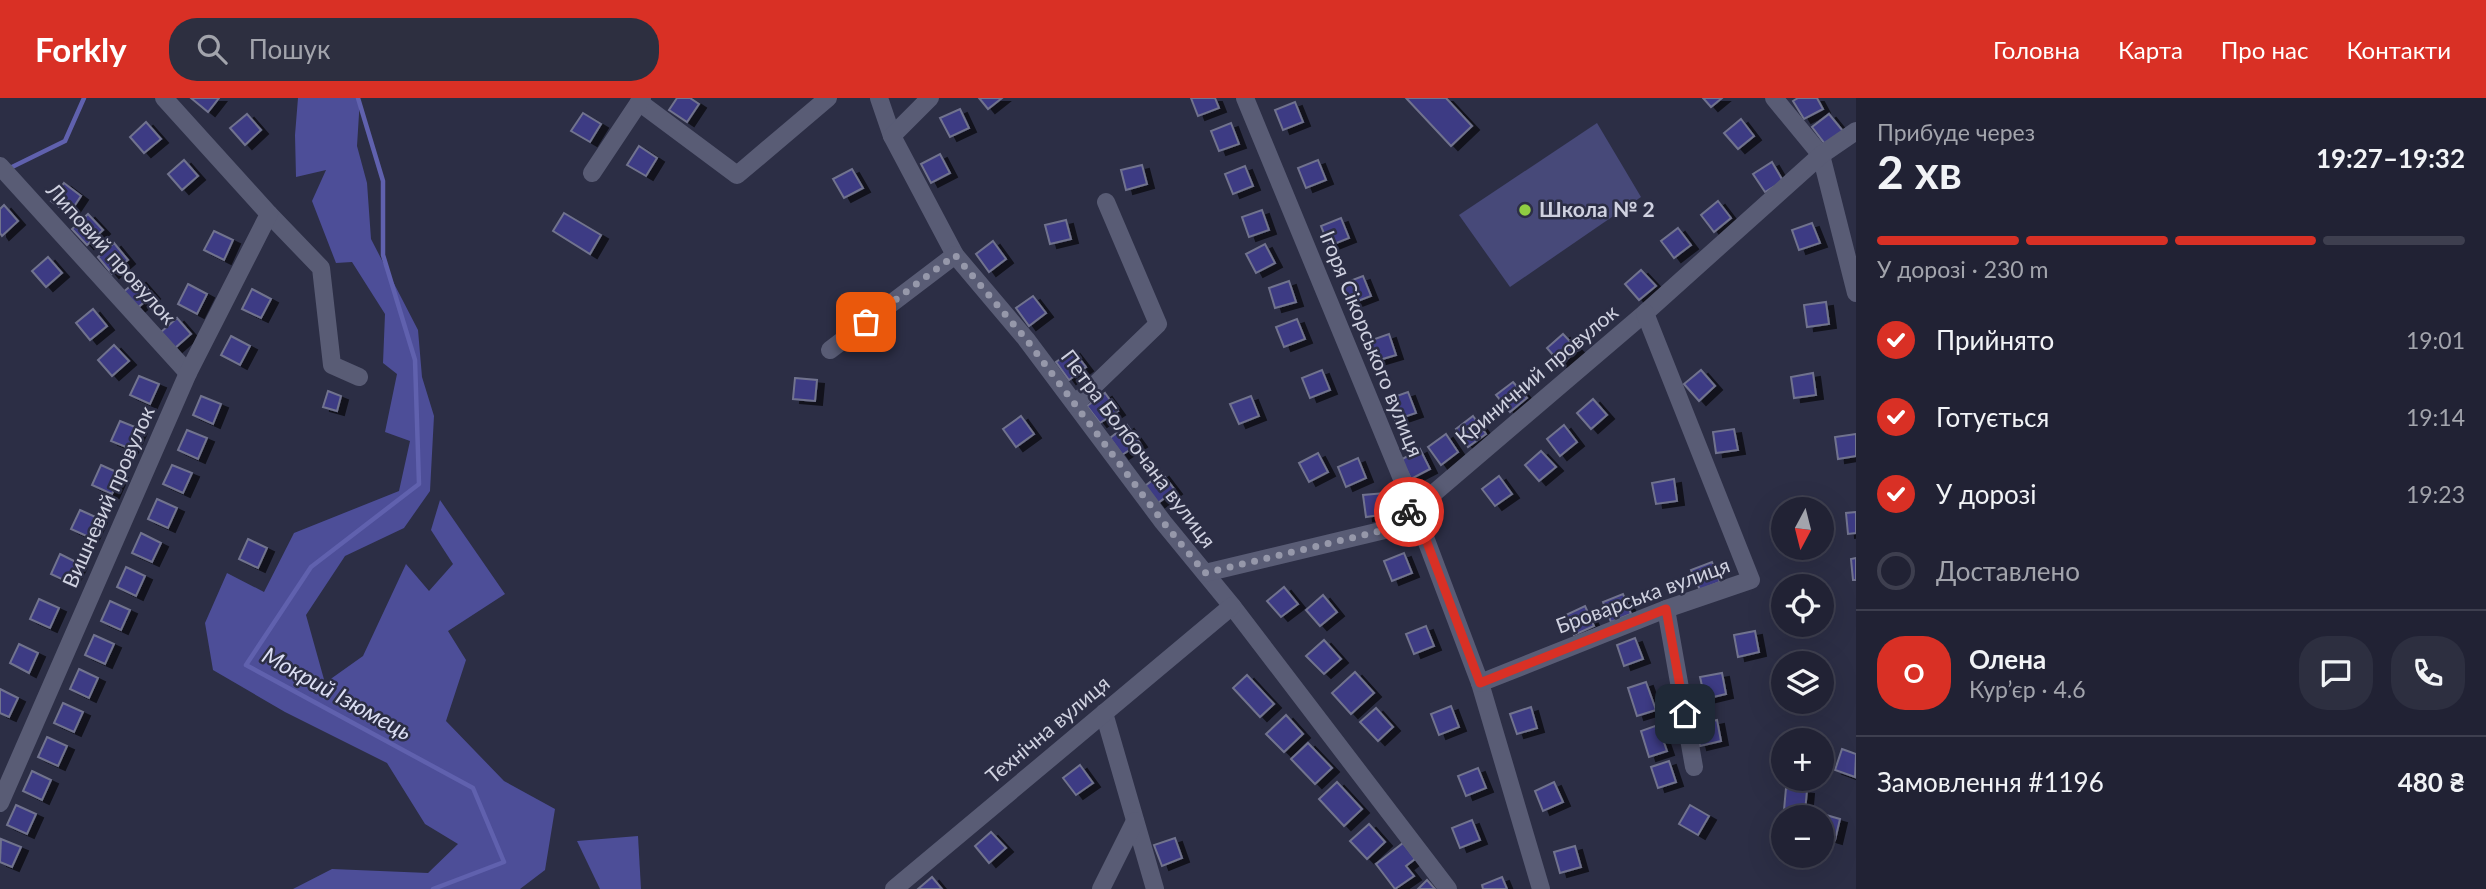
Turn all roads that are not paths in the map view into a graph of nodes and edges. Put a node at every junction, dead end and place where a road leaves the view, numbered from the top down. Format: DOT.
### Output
graph roads {
  1 [pos="164,98"];
  2 [pos="828,98"];
  3 [pos="879,98"];
  4 [pos="930,98"];
  5 [pos="1245,98"];
  6 [pos="1774,98"];
  7 [pos="640,100"];
  8 [pos="1856,131"];
  9 [pos="892,136"];
  10 [pos="1821,155"];
  11 [pos="0,166"];
  12 [pos="592,173"];
  13 [pos="1105,202"];
  14 [pos="269,214"];
  15 [pos="955,255"];
  16 [pos="1856,293"];
  17 [pos="1645,313"];
  18 [pos="830,350"];
  19 [pos="188,373"];
  20 [pos="359,377"];
  21 [pos="1075,404"];
  22 [pos="1414,508"];
  23 [pos="1205,573"];
  24 [pos="1232,606"];
  25 [pos="1666,609"];
  26 [pos="1480,683"];
  27 [pos="1104,713"];
  28 [pos="1694,766"];
  29 [pos="0,803"];
  30 [pos="1135,821"];
  31 [pos="894,889"];
  32 [pos="1101,889"];
  33 [pos="1155,889"];
  34 [pos="1448,889"];
  35 [pos="1541,889"];
  1 -- 14 [label="street"];
  2 -- 7 [label="street"];
  3 -- 9 [label="street, Петра Болбочана вулиця"];
  4 -- 9 [label="street"];
  5 -- 22 [label="street, Ігоря Сікорського вулиця"];
  6 -- 10 [label="street"];
  7 -- 12 [label="street"];
  8 -- 10 [label="street, Криничний провулок"];
  9 -- 15 [label="street, Петра Болбочана вулиця"];
  10 -- 16 [label="street"];
  10 -- 17 [label="street, Криничний провулок"];
  11 -- 19 [label="street, Липовий провулок"];
  13 -- 21 [label="street"];
  14 -- 19 [label="street, Вишневий провулок"];
  14 -- 20 [label="street"];
  15 -- 18 [label="street"];
  15 -- 21 [label="street, Петра Болбочана вулиця"];
  17 -- 22 [label="street, Криничний провулок"];
  17 -- 25 [label="street, Броварська вулиця"];
  19 -- 29 [label="street, Вишневий провулок"];
  21 -- 23 [label="street, Петра Болбочана вулиця"];
  22 -- 23 [label="street, Криничний провулок"];
  22 -- 26 [label="street, Ігоря Сікорського вулиця"];
  23 -- 24 [label="street, Петра Болбочана вулиця"];
  24 -- 27 [label="street, Технічна вулиця"];
  24 -- 34 [label="street, Петра Болбочана вулиця"];
  25 -- 26 [label="street, Броварська вулиця"];
  25 -- 28 [label="street"];
  26 -- 35 [label="street, Ігоря Сікорського вулиця"];
  27 -- 30 [label="street"];
  27 -- 31 [label="street, Технічна вулиця"];
  30 -- 32 [label="street"];
  30 -- 33 [label="street"];
}
